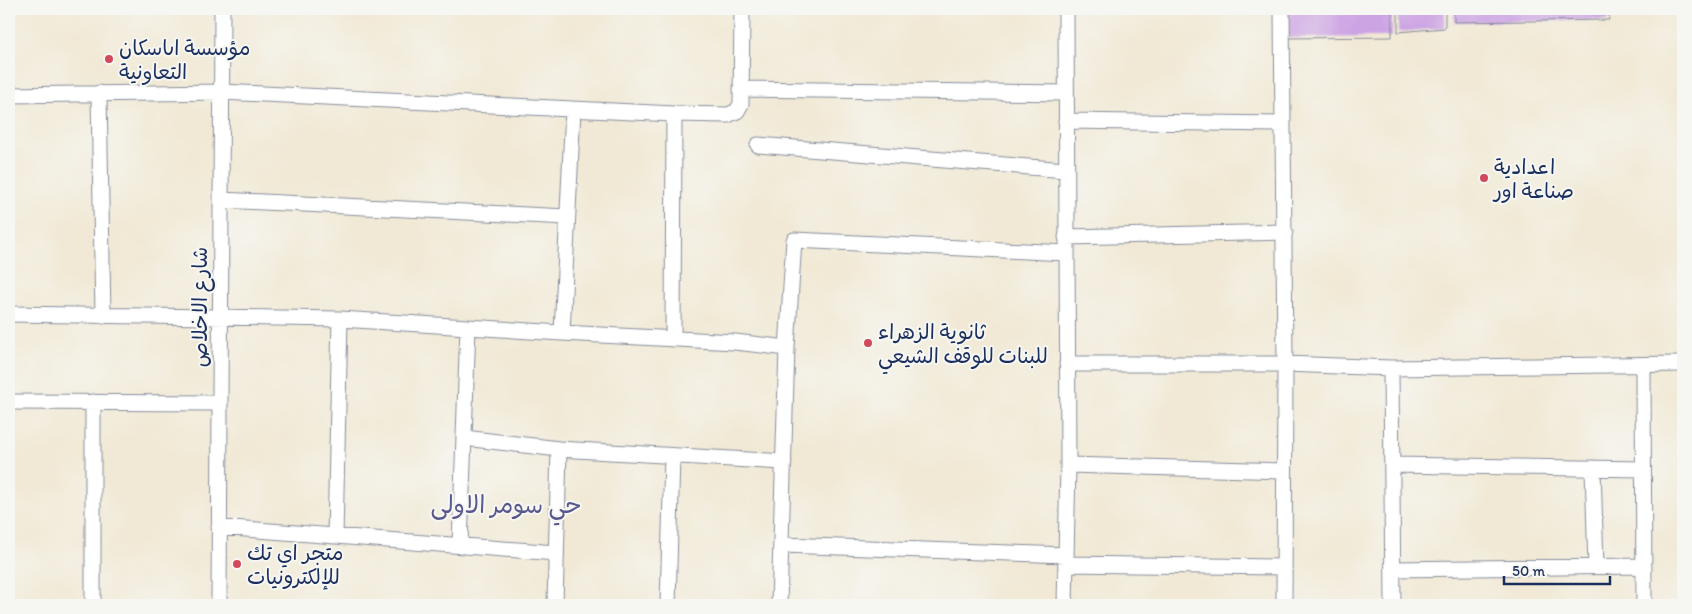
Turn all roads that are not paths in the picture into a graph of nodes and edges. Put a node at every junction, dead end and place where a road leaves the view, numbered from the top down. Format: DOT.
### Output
graph roads {
  1 [pos="222,9"];
  2 [pos="742,9"];
  3 [pos="1066,9"];
  4 [pos="1282,9"];
  5 [pos="741,89"];
  6 [pos="222,92"];
  7 [pos="99,93"];
  8 [pos="1066,93"];
  9 [pos="9,94"];
  10 [pos="573,109"];
  11 [pos="674,114"];
  12 [pos="1066,121"];
  13 [pos="1283,124"];
  14 [pos="758,145"];
  15 [pos="1066,170"];
  16 [pos="221,200"];
  17 [pos="567,217"];
  18 [pos="1285,232"];
  19 [pos="1066,237"];
  20 [pos="1066,253"];
  21 [pos="9,314"];
  22 [pos="103,316"];
  23 [pos="220,318"];
  24 [pos="340,319"];
  25 [pos="468,327"];
  26 [pos="562,333"];
  27 [pos="674,339"];
  28 [pos="787,348"];
  29 [pos="1067,364"];
  30 [pos="1285,364"];
  31 [pos="1683,364"];
  32 [pos="1643,365"];
  33 [pos="1391,368"];
  34 [pos="9,402"];
  35 [pos="93,402"];
  36 [pos="220,403"];
  37 [pos="464,438"];
  38 [pos="559,449"];
  39 [pos="672,456"];
  40 [pos="784,462"];
  41 [pos="1068,465"];
  42 [pos="1392,465"];
  43 [pos="1593,468"];
  44 [pos="1643,469"];
  45 [pos="1284,471"];
  46 [pos="219,527"];
  47 [pos="334,536"];
  48 [pos="460,545"];
  49 [pos="782,545"];
  50 [pos="556,553"];
  51 [pos="1066,559"];
  52 [pos="1284,566"];
  53 [pos="1644,566"];
  54 [pos="1596,567"];
  55 [pos="1393,569"];
  56 [pos="93,605"];
  57 [pos="219,605"];
  58 [pos="555,605"];
  59 [pos="668,605"];
  60 [pos="779,605"];
  61 [pos="1065,605"];
  62 [pos="1284,605"];
  63 [pos="1393,605"];
  64 [pos="1644,605"];
  1 -- 6 [label="street, شارع الاخلاص"];
  2 -- 5 [label="street"];
  3 -- 8 [label="street"];
  4 -- 13 [label="street"];
  5 -- 8 [label="street"];
  5 -- 11 [label="street"];
  6 -- 7 [label="street"];
  6 -- 10 [label="street"];
  6 -- 16 [label="street, شارع الاخلاص"];
  7 -- 9 [label="street"];
  7 -- 22 [label="street"];
  8 -- 12 [label="street"];
  10 -- 11 [label="street"];
  10 -- 17 [label="street"];
  11 -- 27 [label="street"];
  12 -- 13 [label="street"];
  12 -- 15 [label="street"];
  13 -- 18 [label="street"];
  14 -- 15 [label="street"];
  15 -- 19 [label="street"];
  16 -- 17 [label="street"];
  16 -- 23 [label="street, شارع الاخلاص"];
  17 -- 26 [label="street"];
  18 -- 19 [label="street"];
  18 -- 30 [label="street"];
  19 -- 20 [label="street"];
  20 -- 28 [label="street"];
  20 -- 29 [label="street"];
  21 -- 22 [label="street"];
  22 -- 23 [label="street"];
  23 -- 24 [label="street"];
  23 -- 36 [label="street, شارع الاخلاص"];
  24 -- 25 [label="street"];
  24 -- 47 [label="street"];
  25 -- 26 [label="street"];
  25 -- 37 [label="street"];
  26 -- 27 [label="street"];
  27 -- 28 [label="street"];
  28 -- 40 [label="street"];
  29 -- 30 [label="street"];
  29 -- 41 [label="street"];
  30 -- 33 [label="street"];
  30 -- 45 [label="street"];
  31 -- 32 [label="street"];
  32 -- 33 [label="street"];
  32 -- 44 [label="street"];
  33 -- 42 [label="street"];
  34 -- 35 [label="street"];
  35 -- 36 [label="street"];
  35 -- 56 [label="street"];
  36 -- 46 [label="street, شارع الاخلاص"];
  37 -- 38 [label="street"];
  37 -- 48 [label="street"];
  38 -- 39 [label="street"];
  38 -- 50 [label="street"];
  39 -- 40 [label="street"];
  39 -- 59 [label="street"];
  40 -- 49 [label="street"];
  41 -- 45 [label="street"];
  41 -- 51 [label="street"];
  42 -- 43 [label="street"];
  42 -- 55 [label="street"];
  43 -- 44 [label="street"];
  43 -- 54 [label="street"];
  44 -- 53 [label="street"];
  45 -- 52 [label="street"];
  46 -- 47 [label="street"];
  46 -- 57 [label="street, شارع الاخلاص"];
  47 -- 48 [label="street"];
  48 -- 50 [label="street"];
  49 -- 51 [label="street"];
  49 -- 60 [label="street"];
  50 -- 58 [label="street"];
  51 -- 52 [label="street"];
  51 -- 61 [label="street"];
  52 -- 62 [label="street"];
  53 -- 54 [label="street"];
  53 -- 64 [label="street"];
  54 -- 55 [label="street"];
  55 -- 63 [label="street"];
}
